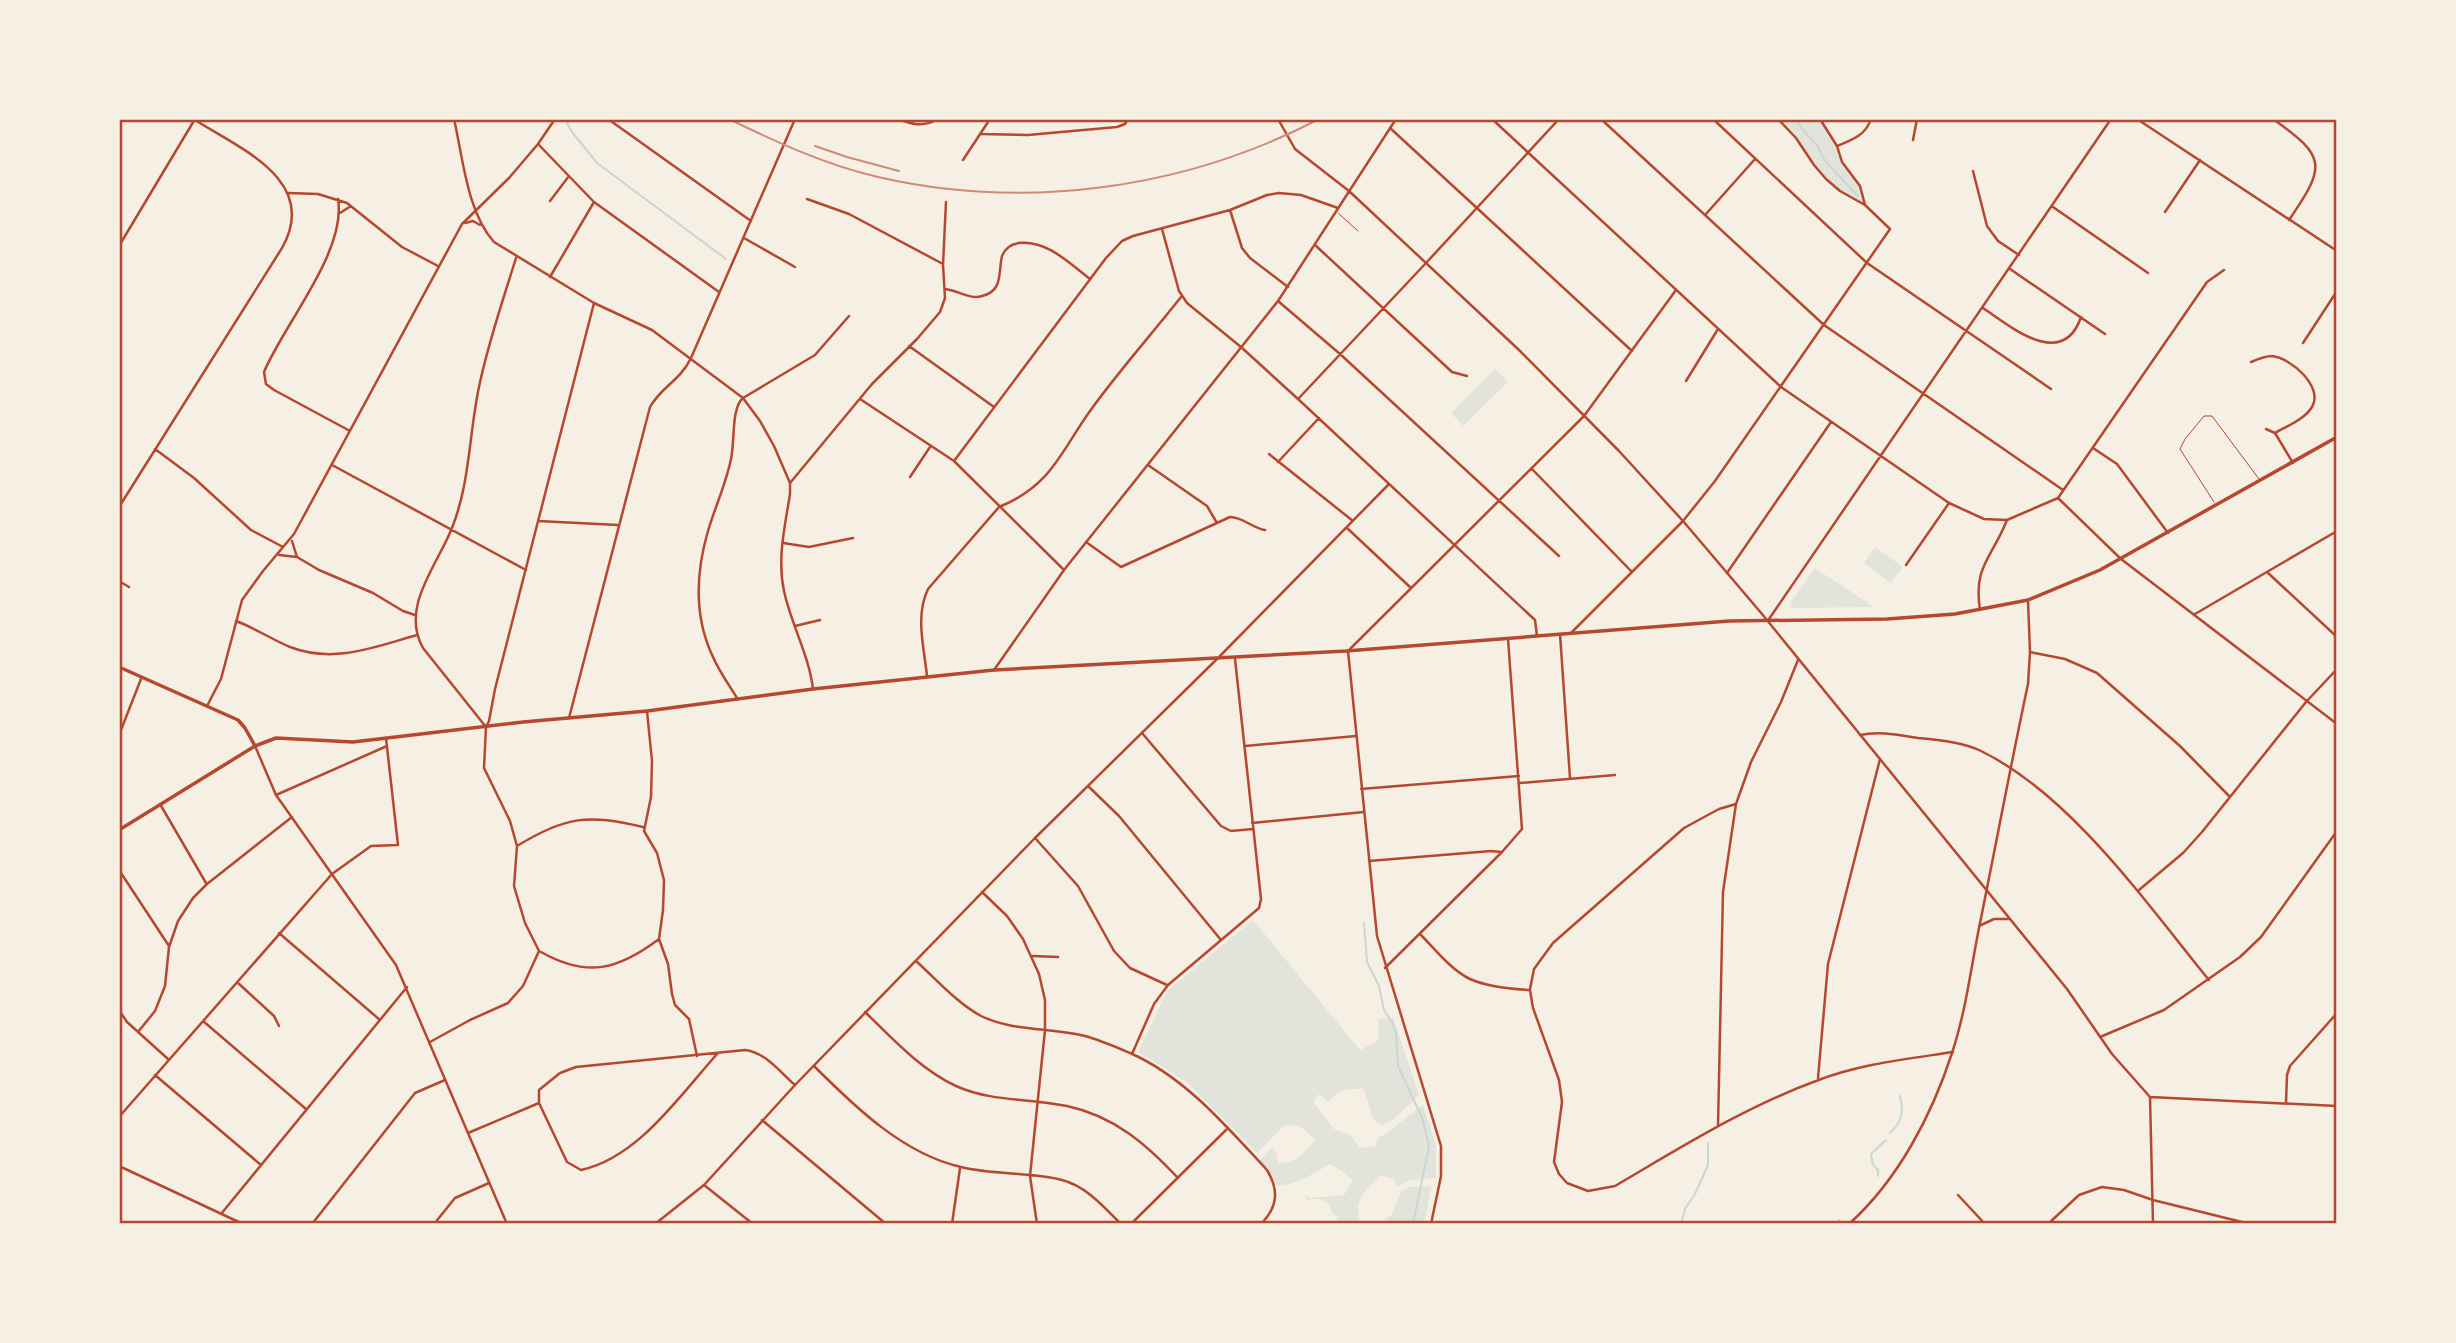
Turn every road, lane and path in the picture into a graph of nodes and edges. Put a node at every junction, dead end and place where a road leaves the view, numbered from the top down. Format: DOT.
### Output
graph roads {
  1 [pos="454,119"];
  2 [pos="555,119"];
  3 [pos="608,119"];
  4 [pos="795,119"];
  5 [pos="898,119"];
  6 [pos="939,119"];
  7 [pos="990,119"];
  8 [pos="1128,119"];
  9 [pos="1278,119"];
  10 [pos="1396,119"];
  11 [pos="1492,119"];
  12 [pos="1559,119"];
  13 [pos="1601,119"];
  14 [pos="1713,119"];
  15 [pos="1778,119"];
  16 [pos="1820,119"];
  17 [pos="1871,119"];
  18 [pos="1917,119"];
  19 [pos="2111,119"];
  20 [pos="2137,119"];
  21 [pos="2273,119"];
  22 [pos="195,120"];
  23 [pos="1390,128"];
  24 [pos="981,134"];
  25 [pos="1913,140"];
  26 [pos="538,144"];
  27 [pos="1837,146"];
  28 [pos="1528,152"];
  29 [pos="1755,159"];
  30 [pos="963,160"];
  31 [pos="2200,160"];
  32 [pos="1973,171"];
  33 [pos="569,176"];
  34 [pos="1349,191"];
  35 [pos="288,193"];
  36 [pos="338,199"];
  37 [pos="807,199"];
  38 [pos="550,201"];
  39 [pos="594,202"];
  40 [pos="946,202"];
  41 [pos="1865,205"];
  42 [pos="351,206"];
  43 [pos="1477,207"];
  44 [pos="2053,207"];
  45 [pos="1337,209"];
  46 [pos="1230,210"];
  47 [pos="475,211"];
  48 [pos="2165,212"];
  49 [pos="340,213"];
  50 [pos="1705,215"];
  51 [pos="2289,220"];
  52 [pos="751,221"];
  53 [pos="462,224"];
  54 [pos="480,225"];
  55 [pos="1163,229"];
  56 [pos="1358,232"];
  57 [pos="744,238"];
  58 [pos="1315,244"];
  59 [pos="119,246"];
  60 [pos="2337,251"];
  61 [pos="2019,255"];
  62 [pos="516,258"];
  63 [pos="1426,263"];
  64 [pos="1867,263"];
  65 [pos="943,265"];
  66 [pos="439,266"];
  67 [pos="794,268"];
  68 [pos="2010,269"];
  69 [pos="2224,270"];
  70 [pos="2148,273"];
  71 [pos="550,277"];
  72 [pos="1090,279"];
  73 [pos="1288,287"];
  74 [pos="945,289"];
  75 [pos="1676,290"];
  76 [pos="2337,291"];
  77 [pos="720,292"];
  78 [pos="1181,297"];
  79 [pos="1278,300"];
  80 [pos="594,303"];
  81 [pos="1384,308"];
  82 [pos="1983,308"];
  83 [pos="849,316"];
  84 [pos="2081,317"];
  85 [pos="1824,325"];
  86 [pos="1718,329"];
  87 [pos="1967,332"];
  88 [pos="2105,334"];
  89 [pos="2302,343"];
  90 [pos="909,346"];
  91 [pos="1241,347"];
  92 [pos="1632,351"];
  93 [pos="1340,354"];
  94 [pos="691,358"];
  95 [pos="2251,362"];
  96 [pos="1467,376"];
  97 [pos="1686,381"];
  98 [pos="1782,387"];
  99 [pos="2051,389"];
  100 [pos="1925,394"];
  101 [pos="743,398"];
  102 [pos="860,399"];
  103 [pos="1298,399"];
  104 [pos="994,407"];
  105 [pos="1584,416"];
  106 [pos="1319,418"];
  107 [pos="1831,422"];
  108 [pos="2266,429"];
  109 [pos="350,431"];
  110 [pos="2275,433"];
  111 [pos="2337,437"];
  112 [pos="929,447"];
  113 [pos="2093,448"];
  114 [pos="155,449"];
  115 [pos="1269,454"];
  116 [pos="1881,456"];
  117 [pos="954,461"];
  118 [pos="1278,462"];
  119 [pos="2293,463"];
  120 [pos="332,465"];
  121 [pos="1148,465"];
  122 [pos="1532,469"];
  123 [pos="910,477"];
  124 [pos="2261,481"];
  125 [pos="790,483"];
  126 [pos="1389,484"];
  127 [pos="2063,490"];
  128 [pos="2058,498"];
  129 [pos="1499,501"];
  130 [pos="1949,503"];
  131 [pos="2216,506"];
  132 [pos="119,507"];
  133 [pos="999,507"];
  134 [pos="538,520"];
  135 [pos="2007,520"];
  136 [pos="1353,521"];
  137 [pos="1684,521"];
  138 [pos="1217,523"];
  139 [pos="618,525"];
  140 [pos="1346,528"];
  141 [pos="451,529"];
  142 [pos="1265,530"];
  143 [pos="2337,531"];
  144 [pos="2168,533"];
  145 [pos="853,538"];
  146 [pos="291,539"];
  147 [pos="1086,542"];
  148 [pos="783,543"];
  149 [pos="1455,545"];
  150 [pos="284,548"];
  151 [pos="278,555"];
  152 [pos="1559,556"];
  153 [pos="297,557"];
  154 [pos="2121,559"];
  155 [pos="1906,565"];
  156 [pos="526,570"];
  157 [pos="1064,570"];
  158 [pos="1632,572"];
  159 [pos="2267,572"];
  160 [pos="1727,573"];
  161 [pos="119,581"];
  162 [pos="129,587"];
  163 [pos="1412,589"];
  164 [pos="2028,600"];
  165 [pos="1980,610"];
  166 [pos="2195,614"];
  167 [pos="415,615"];
  168 [pos="1768,619"];
  169 [pos="820,620"];
  170 [pos="236,621"];
  171 [pos="795,626"];
  172 [pos="1571,633"];
  173 [pos="1560,634"];
  174 [pos="417,635"];
  175 [pos="1538,636"];
  176 [pos="2337,637"];
  177 [pos="1508,638"];
  178 [pos="1348,651"];
  179 [pos="2030,652"];
  180 [pos="1235,658"];
  181 [pos="1217,659"];
  182 [pos="1797,660"];
  183 [pos="119,667"];
  184 [pos="2337,669"];
  185 [pos="994,670"];
  186 [pos="927,676"];
  187 [pos="141,679"];
  188 [pos="813,689"];
  189 [pos="737,698"];
  190 [pos="2306,702"];
  191 [pos="207,706"];
  192 [pos="647,710"];
  193 [pos="569,718"];
  194 [pos="2337,724"];
  195 [pos="485,727"];
  196 [pos="1142,733"];
  197 [pos="119,735"];
  198 [pos="1860,735"];
  199 [pos="1356,736"];
  200 [pos="386,738"];
  201 [pos="255,746"];
  202 [pos="387,746"];
  203 [pos="1245,746"];
  204 [pos="1880,759"];
  205 [pos="2010,768"];
  206 [pos="1615,775"];
  207 [pos="1519,776"];
  208 [pos="1570,778"];
  209 [pos="1520,783"];
  210 [pos="1088,786"];
  211 [pos="1362,789"];
  212 [pos="276,795"];
  213 [pos="2230,797"];
  214 [pos="160,804"];
  215 [pos="1736,804"];
  216 [pos="1364,812"];
  217 [pos="292,817"];
  218 [pos="1252,823"];
  219 [pos="644,828"];
  220 [pos="1253,829"];
  221 [pos="119,830"];
  222 [pos="2337,831"];
  223 [pos="1035,838"];
  224 [pos="517,846"];
  225 [pos="1502,852"];
  226 [pos="1369,861"];
  227 [pos="119,870"];
  228 [pos="332,874"];
  229 [pos="207,884"];
  230 [pos="1987,891"];
  231 [pos="2137,891"];
  232 [pos="982,892"];
  233 [pos="2009,919"];
  234 [pos="1979,926"];
  235 [pos="279,933"];
  236 [pos="1420,934"];
  237 [pos="659,939"];
  238 [pos="1222,940"];
  239 [pos="169,947"];
  240 [pos="539,951"];
  241 [pos="1032,956"];
  242 [pos="1058,957"];
  243 [pos="916,961"];
  244 [pos="1385,968"];
  245 [pos="2209,980"];
  246 [pos="237,982"];
  247 [pos="1168,985"];
  248 [pos="407,987"];
  249 [pos="1530,990"];
  250 [pos="119,1010"];
  251 [pos="865,1012"];
  252 [pos="2337,1013"];
  253 [pos="380,1020"];
  254 [pos="203,1021"];
  255 [pos="279,1026"];
  256 [pos="1045,1030"];
  257 [pos="138,1032"];
  258 [pos="2099,1037"];
  259 [pos="430,1042"];
  260 [pos="1953,1052"];
  261 [pos="718,1053"];
  262 [pos="1132,1054"];
  263 [pos="697,1056"];
  264 [pos="169,1060"];
  265 [pos="814,1066"];
  266 [pos="155,1075"];
  267 [pos="1818,1079"];
  268 [pos="446,1080"];
  269 [pos="795,1085"];
  270 [pos="2150,1097"];
  271 [pos="539,1103"];
  272 [pos="1038,1103"];
  273 [pos="2286,1104"];
  274 [pos="119,1106"];
  275 [pos="2337,1106"];
  276 [pos="306,1109"];
  277 [pos="126,1110"];
  278 [pos="119,1117"];
  279 [pos="762,1120"];
  280 [pos="1228,1128"];
  281 [pos="1718,1128"];
  282 [pos="468,1133"];
  283 [pos="261,1165"];
  284 [pos="119,1166"];
  285 [pos="960,1167"];
  286 [pos="1030,1176"];
  287 [pos="1178,1178"];
  288 [pos="489,1183"];
  289 [pos="704,1185"];
  290 [pos="1958,1195"];
  291 [pos="2153,1200"];
  292 [pos="221,1214"];
  293 [pos="243,1224"];
  294 [pos="312,1224"];
  295 [pos="434,1224"];
  296 [pos="507,1224"];
  297 [pos="655,1224"];
  298 [pos="753,1224"];
  299 [pos="886,1224"];
  300 [pos="951,1224"];
  301 [pos="1037,1224"];
  302 [pos="1121,1224"];
  303 [pos="1132,1224"];
  304 [pos="1261,1224"];
  305 [pos="1431,1224"];
  306 [pos="1849,1224"];
  307 [pos="1985,1224"];
  308 [pos="2048,1224"];
  309 [pos="2153,1224"];
  310 [pos="2250,1224"];
  1 -- 47 [label="street"];
  2 -- 26 [label="street"];
  3 -- 52 [label="street"];
  4 -- 52 [label="street"];
  5 -- 6 [label="street"];
  7 -- 24 [label="street"];
  8 -- 24 [label="street"];
  9 -- 34 [label="street"];
  10 -- 23 [label="street"];
  11 -- 28 [label="street"];
  12 -- 28 [label="street"];
  13 -- 50 [label="street"];
  14 -- 29 [label="street"];
  15 -- 41 [label="street"];
  16 -- 27 [label="street"];
  17 -- 27 [label="street"];
  18 -- 25 [label="street"];
  19 -- 44 [label="street"];
  20 -- 31 [label="street"];
  21 -- 51 [label="street"];
  22 -- 35 [label="street"];
  22 -- 59 [label="street"];
  23 -- 34 [label="street"];
  23 -- 43 [label="street"];
  24 -- 30 [label="street"];
  26 -- 33 [label="street"];
  26 -- 47 [label="street"];
  27 -- 41 [label="street"];
  28 -- 43 [label="street"];
  28 -- 75 [label="street"];
  29 -- 50 [label="street"];
  29 -- 64 [label="street"];
  31 -- 48 [label="street"];
  31 -- 51 [label="street"];
  32 -- 61 [label="street"];
  33 -- 38 [label="street"];
  33 -- 39 [label="street"];
  34 -- 45 [label="street"];
  34 -- 63 [label="street"];
  35 -- 36 [label="street"];
  35 -- 114 [label="street"];
  36 -- 42 [label="street"];
  36 -- 49 [label="street"];
  37 -- 65 [label="street"];
  39 -- 71 [label="street"];
  39 -- 77 [label="street"];
  40 -- 65 [label="street"];
  41 -- 64 [label="street"];
  42 -- 49 [label="street"];
  42 -- 66 [label="street"];
  43 -- 63 [label="street"];
  43 -- 92 [label="street"];
  44 -- 61 [label="street"];
  44 -- 70 [label="street"];
  45 -- 46 [label="street"];
  45 -- 56 [label="lane"];
  45 -- 58 [label="street"];
  46 -- 55 [label="street"];
  46 -- 73 [label="street"];
  47 -- 53 [label="street"];
  47 -- 54 [label="street"];
  49 -- 109 [label="street"];
  50 -- 85 [label="street"];
  51 -- 60 [label="street"];
  52 -- 57 [label="street"];
  53 -- 54 [label="street"];
  53 -- 66 [label="street"];
  54 -- 62 [label="street"];
  55 -- 72 [label="street"];
  55 -- 78 [label="street"];
  57 -- 67 [label="street"];
  57 -- 77 [label="street"];
  58 -- 73 [label="street"];
  58 -- 81 [label="street"];
  61 -- 68 [label="street"];
  62 -- 71 [label="street"];
  62 -- 141 [label="street"];
  63 -- 81 [label="street"];
  63 -- 105 [label="street"];
  64 -- 85 [label="street"];
  64 -- 87 [label="street"];
  65 -- 74 [label="street"];
  66 -- 109 [label="street"];
  68 -- 82 [label="street"];
  68 -- 84 [label="street"];
  69 -- 113 [label="street"];
  71 -- 80 [label="street"];
  72 -- 74 [label="street"];
  72 -- 104 [label="street"];
  73 -- 79 [label="street"];
  74 -- 90 [label="street"];
  75 -- 86 [label="street"];
  75 -- 92 [label="street"];
  76 -- 89 [label="street"];
  77 -- 94 [label="street"];
  78 -- 91 [label="street"];
  78 -- 133 [label="street"];
  79 -- 91 [label="street"];
  79 -- 93 [label="street"];
  80 -- 94 [label="street"];
  80 -- 134 [label="street"];
  81 -- 93 [label="street"];
  81 -- 96 [label="street"];
  82 -- 84 [label="street"];
  82 -- 87 [label="street"];
  83 -- 101 [label="street"];
  84 -- 88 [label="street"];
  85 -- 98 [label="street"];
  85 -- 100 [label="street"];
  86 -- 97 [label="street"];
  86 -- 98 [label="street"];
  87 -- 99 [label="street"];
  87 -- 100 [label="street"];
  90 -- 102 [label="street"];
  90 -- 104 [label="street"];
  91 -- 103 [label="street"];
  91 -- 121 [label="street"];
  92 -- 105 [label="street"];
  93 -- 103 [label="street"];
  93 -- 129 [label="street"];
  94 -- 101 [label="street"];
  94 -- 139 [label="street"];
  95 -- 110 [label="street"];
  98 -- 107 [label="street"];
  98 -- 137 [label="street"];
  100 -- 116 [label="street"];
  100 -- 127 [label="street"];
  101 -- 125 [label="street"];
  101 -- 189 [label="street"];
  102 -- 112 [label="street"];
  102 -- 125 [label="street"];
  103 -- 106 [label="street"];
  104 -- 117 [label="street"];
  105 -- 122 [label="street"];
  105 -- 137 [label="street"];
  106 -- 118 [label="street"];
  106 -- 126 [label="street"];
  107 -- 116 [label="street"];
  107 -- 160 [label="street"];
  108 -- 110 [label="street"];
  109 -- 120 [label="street"];
  110 -- 119 [label="street"];
  111 -- 119 [label="main road"];
  112 -- 117 [label="street"];
  112 -- 123 [label="street"];
  113 -- 127 [label="street"];
  113 -- 144 [label="street"];
  114 -- 132 [label="street"];
  114 -- 150 [label="street"];
  115 -- 118 [label="street"];
  116 -- 130 [label="street"];
  116 -- 168 [label="street"];
  117 -- 133 [label="street"];
  118 -- 136 [label="street"];
  119 -- 124 [label="main road"];
  120 -- 141 [label="street"];
  120 -- 146 [label="street"];
  121 -- 138 [label="street"];
  121 -- 147 [label="street"];
  122 -- 129 [label="street"];
  122 -- 158 [label="street"];
  124 -- 131 [label="main road"];
  124 -- 131 [label="lane"];
  125 -- 148 [label="street"];
  126 -- 136 [label="street"];
  126 -- 149 [label="street"];
  127 -- 128 [label="street"];
  128 -- 135 [label="street"];
  128 -- 154 [label="street"];
  129 -- 149 [label="street"];
  129 -- 152 [label="street"];
  130 -- 135 [label="street"];
  130 -- 155 [label="street"];
  131 -- 144 [label="main road"];
  133 -- 157 [label="street"];
  133 -- 186 [label="street"];
  134 -- 139 [label="street"];
  134 -- 156 [label="street"];
  135 -- 165 [label="street"];
  136 -- 140 [label="street"];
  137 -- 158 [label="street"];
  137 -- 160 [label="street"];
  138 -- 142 [label="street"];
  138 -- 147 [label="street"];
  139 -- 193 [label="street"];
  140 -- 163 [label="street"];
  140 -- 181 [label="street"];
  141 -- 156 [label="street"];
  141 -- 167 [label="street"];
  143 -- 159 [label="street"];
  144 -- 154 [label="main road"];
  145 -- 148 [label="street"];
  146 -- 150 [label="street"];
  146 -- 153 [label="street"];
  147 -- 157 [label="street"];
  148 -- 171 [label="street"];
  149 -- 163 [label="street"];
  149 -- 175 [label="street"];
  150 -- 151 [label="street"];
  151 -- 153 [label="street"];
  151 -- 170 [label="street"];
  153 -- 167 [label="street"];
  154 -- 164 [label="main road"];
  154 -- 166 [label="street"];
  156 -- 195 [label="street"];
  157 -- 185 [label="street"];
  158 -- 172 [label="street"];
  159 -- 166 [label="street"];
  159 -- 176 [label="street"];
  160 -- 168 [label="street"];
  161 -- 162 [label="street"];
  163 -- 178 [label="street"];
  164 -- 165 [label="main road"];
  164 -- 179 [label="street"];
  165 -- 168 [label="main road"];
  166 -- 190 [label="street"];
  167 -- 174 [label="street"];
  168 -- 172 [label="main road"];
  168 -- 182 [label="street"];
  169 -- 171 [label="street"];
  170 -- 174 [label="street"];
  170 -- 191 [label="street"];
  171 -- 188 [label="street"];
  172 -- 173 [label="main road"];
  173 -- 175 [label="main road"];
  173 -- 208 [label="street"];
  174 -- 195 [label="street"];
  175 -- 177 [label="main road"];
  177 -- 178 [label="main road"];
  177 -- 207 [label="street"];
  178 -- 180 [label="main road"];
  178 -- 199 [label="street"];
  179 -- 205 [label="street"];
  179 -- 213 [label="street"];
  180 -- 181 [label="main road"];
  180 -- 203 [label="street"];
  181 -- 185 [label="main road"];
  181 -- 196 [label="street"];
  182 -- 198 [label="street"];
  182 -- 215 [label="street"];
  183 -- 187 [label="main road"];
  184 -- 190 [label="street"];
  185 -- 186 [label="main road"];
  186 -- 188 [label="main road"];
  187 -- 191 [label="main road"];
  187 -- 197 [label="street"];
  188 -- 189 [label="main road"];
  189 -- 192 [label="main road"];
  190 -- 194 [label="street"];
  190 -- 213 [label="street"];
  191 -- 201 [label="main road"];
  192 -- 193 [label="main road"];
  192 -- 219 [label="street"];
  193 -- 195 [label="main road"];
  195 -- 200 [label="main road"];
  195 -- 224 [label="street"];
  196 -- 210 [label="street"];
  196 -- 220 [label="street"];
  198 -- 204 [label="street"];
  198 -- 205 [label="street"];
  199 -- 203 [label="street"];
  199 -- 211 [label="street"];
  200 -- 201 [label="main road"];
  200 -- 202 [label="street"];
  201 -- 212 [label="street"];
  201 -- 214 [label="main road"];
  202 -- 212 [label="street"];
  202 -- 228 [label="street"];
  203 -- 218 [label="street"];
  204 -- 230 [label="street"];
  204 -- 267 [label="street"];
  205 -- 230 [label="street"];
  205 -- 231 [label="street"];
  206 -- 208 [label="street"];
  207 -- 209 [label="street"];
  207 -- 211 [label="street"];
  208 -- 209 [label="street"];
  209 -- 225 [label="street"];
  210 -- 223 [label="street"];
  210 -- 238 [label="street"];
  211 -- 216 [label="street"];
  212 -- 217 [label="street"];
  213 -- 231 [label="street"];
  214 -- 221 [label="main road"];
  214 -- 229 [label="street"];
  215 -- 249 [label="street"];
  215 -- 281 [label="street"];
  216 -- 218 [label="street"];
  216 -- 226 [label="street"];
  217 -- 228 [label="street"];
  217 -- 229 [label="street"];
  218 -- 220 [label="street"];
  219 -- 224 [label="street"];
  219 -- 237 [label="street"];
  220 -- 238 [label="street"];
  222 -- 245 [label="street"];
  223 -- 232 [label="street"];
  223 -- 247 [label="street"];
  224 -- 240 [label="street"];
  225 -- 226 [label="street"];
  225 -- 236 [label="street"];
  226 -- 244 [label="street"];
  227 -- 239 [label="street"];
  228 -- 235 [label="street"];
  228 -- 248 [label="street"];
  229 -- 239 [label="street"];
  230 -- 233 [label="street"];
  230 -- 234 [label="street"];
  231 -- 245 [label="street"];
  232 -- 241 [label="street"];
  232 -- 243 [label="street"];
  233 -- 234 [label="street"];
  233 -- 258 [label="street"];
  234 -- 260 [label="street"];
  235 -- 246 [label="street"];
  235 -- 253 [label="street"];
  236 -- 244 [label="street"];
  236 -- 249 [label="street"];
  237 -- 240 [label="street"];
  237 -- 263 [label="street"];
  238 -- 247 [label="street"];
  239 -- 257 [label="street"];
  240 -- 259 [label="street"];
  241 -- 242 [label="street"];
  241 -- 256 [label="street"];
  243 -- 251 [label="street"];
  243 -- 256 [label="street"];
  244 -- 305 [label="street"];
  245 -- 258 [label="street"];
  246 -- 254 [label="street"];
  246 -- 255 [label="street"];
  247 -- 262 [label="street"];
  248 -- 253 [label="street"];
  248 -- 259 [label="street"];
  249 -- 281 [label="street"];
  250 -- 257 [label="street"];
  251 -- 265 [label="street"];
  251 -- 272 [label="street"];
  252 -- 273 [label="street"];
  253 -- 276 [label="street"];
  254 -- 264 [label="street"];
  254 -- 276 [label="street"];
  256 -- 262 [label="street"];
  256 -- 272 [label="street"];
  257 -- 264 [label="street"];
  258 -- 270 [label="street"];
  259 -- 268 [label="street"];
  260 -- 267 [label="street"];
  260 -- 306 [label="street"];
  261 -- 263 [label="street"];
  261 -- 269 [label="street"];
  261 -- 271 [label="street"];
  262 -- 280 [label="street"];
  263 -- 271 [label="street"];
  264 -- 266 [label="street"];
  265 -- 269 [label="street"];
  265 -- 285 [label="street"];
  266 -- 277 [label="street"];
  266 -- 283 [label="street"];
  267 -- 281 [label="street"];
  268 -- 282 [label="street"];
  268 -- 294 [label="street"];
  269 -- 279 [label="street"];
  270 -- 273 [label="street"];
  270 -- 291 [label="street"];
  271 -- 282 [label="street"];
  272 -- 286 [label="street"];
  272 -- 287 [label="street"];
  273 -- 275 [label="street"];
  274 -- 277 [label="street"];
  276 -- 283 [label="street"];
  277 -- 278 [label="street"];
  279 -- 289 [label="street"];
  279 -- 299 [label="street"];
  280 -- 287 [label="street"];
  280 -- 304 [label="street"];
  282 -- 288 [label="street"];
  283 -- 292 [label="street"];
  284 -- 292 [label="street"];
  285 -- 286 [label="street"];
  285 -- 300 [label="street"];
  286 -- 301 [label="street"];
  286 -- 302 [label="street"];
  287 -- 303 [label="street"];
  288 -- 295 [label="street"];
  288 -- 296 [label="street"];
  289 -- 297 [label="street"];
  289 -- 298 [label="street"];
  290 -- 307 [label="street"];
  291 -- 308 [label="street"];
  291 -- 309 [label="street"];
  291 -- 310 [label="street"];
  292 -- 293 [label="street"];
}
